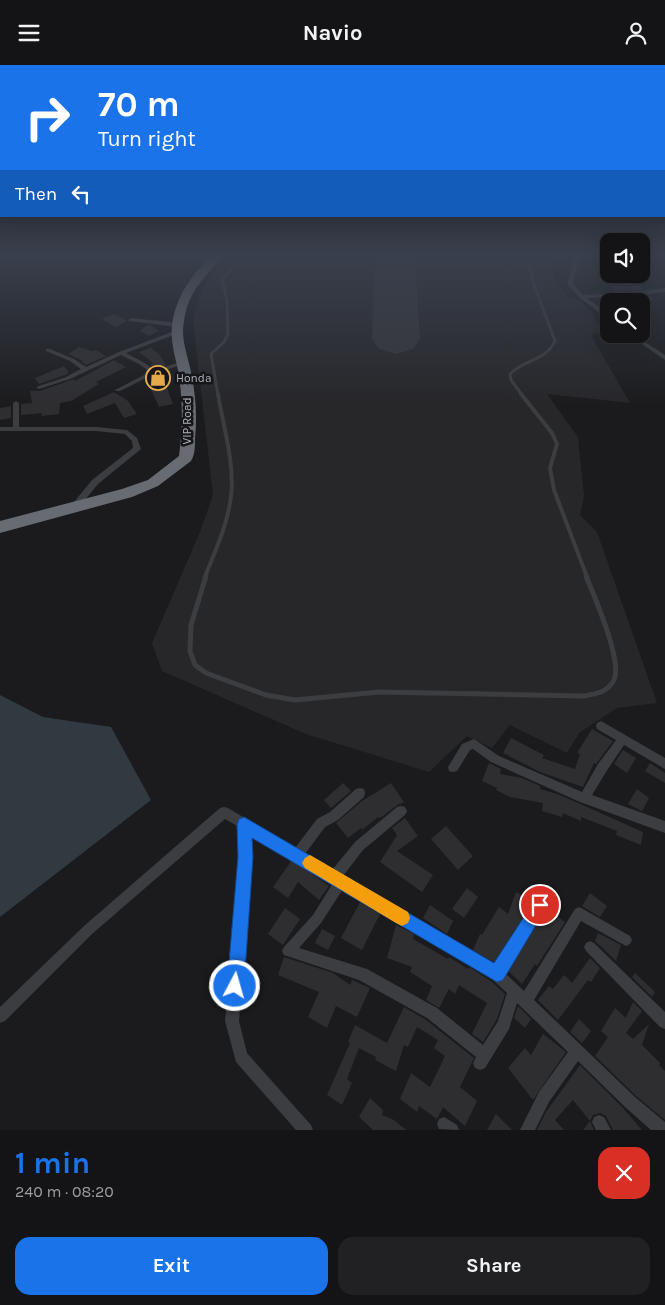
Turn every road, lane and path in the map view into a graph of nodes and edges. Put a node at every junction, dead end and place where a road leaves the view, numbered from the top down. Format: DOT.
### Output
graph roads {
  1 [pos="184,306"];
  2 [pos="227,306"];
  3 [pos="542,306"];
  4 [pos="131,320"];
  5 [pos="178,329"];
  6 [pos="643,343"];
  7 [pos="48,350"];
  8 [pos="121,353"];
  9 [pos="665,358"];
  10 [pos="183,363"];
  11 [pos="86,370"];
  12 [pos="154,372"];
  13 [pos="39,387"];
  14 [pos="118,390"];
  15 [pos="16,403"];
  16 [pos="0,429"];
  17 [pos="16,429"];
  18 [pos="73,509"];
  19 [pos="0,527"];
  20 [pos="602,726"];
  21 [pos="623,739"];
  22 [pos="665,763"];
  23 [pos="453,767"];
  24 [pos="360,793"];
  25 [pos="584,798"];
  26 [pos="401,811"];
  27 [pos="244,825"];
  28 [pos="665,827"];
  29 [pos="297,855"];
  30 [pos="338,879"];
  31 [pos="548,895"];
  32 [pos="626,940"];
  33 [pos="590,947"];
  34 [pos="497,974"];
  35 [pos="515,990"];
  36 [pos="526,1001"];
  37 [pos="0,1016"];
  38 [pos="665,1021"];
  39 [pos="577,1051"];
  40 [pos="482,1059"];
  41 [pos="306,1130"];
  42 [pos="527,1130"];
  43 [pos="665,1130"];
  1 -- 5 [label="highway, VIP Road"];
  2 -- 3 [label="lane"];
  4 -- 5 [label="street"];
  5 -- 8 [label="street"];
  5 -- 10 [label="highway, VIP Road"];
  6 -- 9 [label="street"];
  7 -- 11 [label="street"];
  8 -- 11 [label="street"];
  8 -- 12 [label="street"];
  10 -- 12 [label="street"];
  10 -- 18 [label="highway, VIP Road"];
  11 -- 13 [label="street"];
  12 -- 14 [label="street"];
  15 -- 17 [label="street"];
  16 -- 17 [label="street"];
  17 -- 18 [label="street"];
  18 -- 19 [label="highway, VIP Road"];
  20 -- 21 [label="street"];
  21 -- 22 [label="street"];
  21 -- 25 [label="street"];
  23 -- 25 [label="street"];
  24 -- 29 [label="street"];
  25 -- 28 [label="street"];
  26 -- 30 [label="street"];
  27 -- 29 [label="street"];
  27 -- 37 [label="street"];
  27 -- 41 [label="street"];
  29 -- 30 [label="street"];
  30 -- 34 [label="street"];
  30 -- 40 [label="street"];
  31 -- 34 [label="street"];
  32 -- 36 [label="street"];
  33 -- 38 [label="street"];
  34 -- 35 [label="street"];
  35 -- 36 [label="street"];
  35 -- 40 [label="street"];
  36 -- 39 [label="street"];
  39 -- 42 [label="street"];
  39 -- 43 [label="street"];
}
